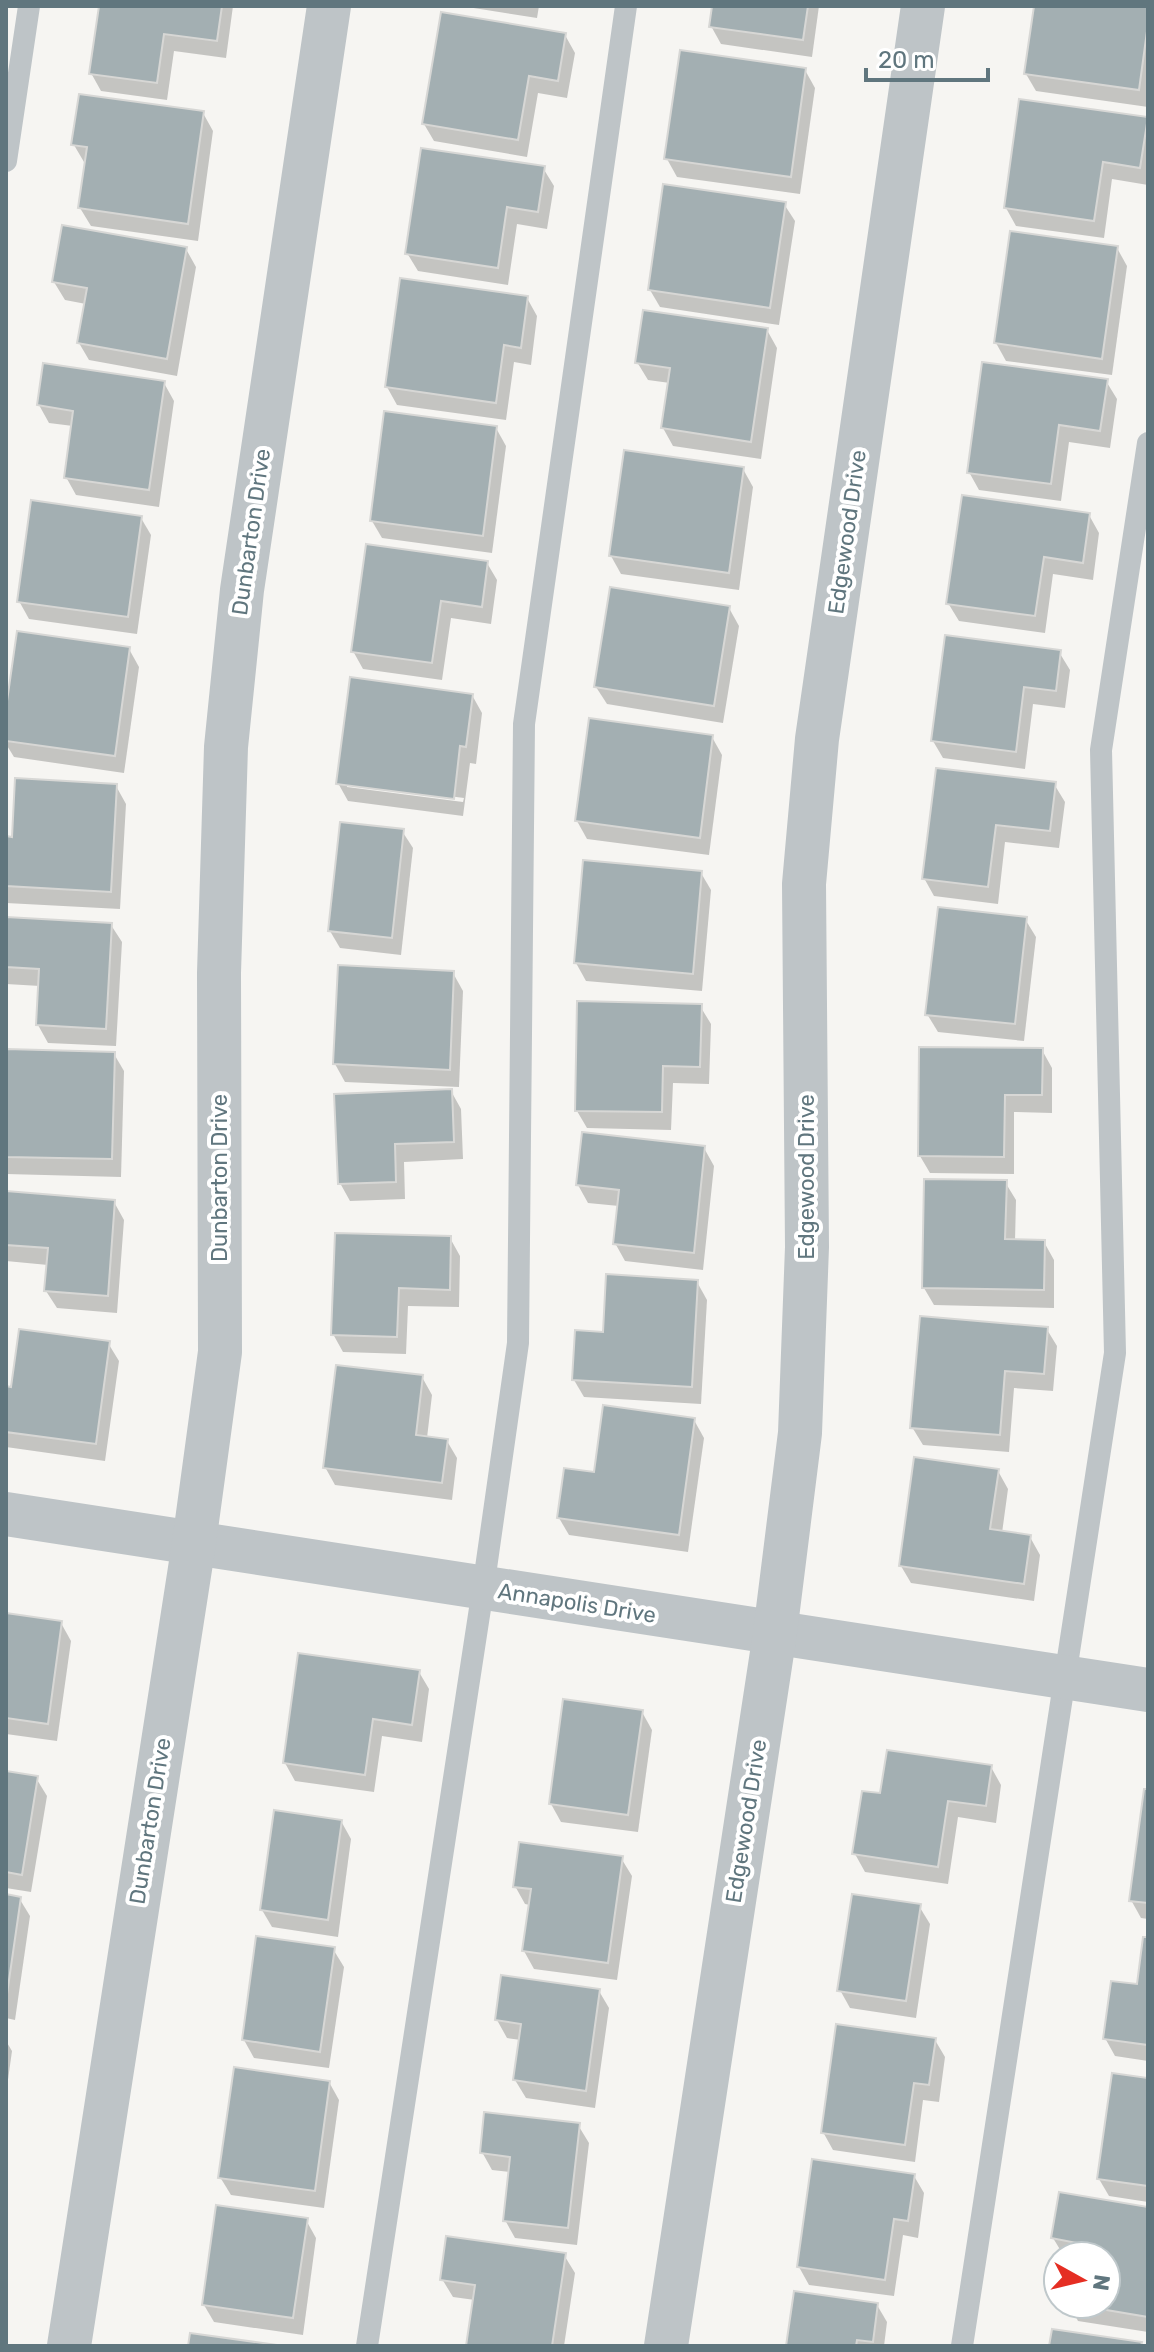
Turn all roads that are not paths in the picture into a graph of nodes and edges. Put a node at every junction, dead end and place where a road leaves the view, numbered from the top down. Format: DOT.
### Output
graph roads {
  1 [pos="29,6"];
  2 [pos="329,6"];
  3 [pos="626,6"];
  4 [pos="923,6"];
  5 [pos="6,161"];
  6 [pos="1148,443"];
  7 [pos="6,1514"];
  8 [pos="194,1543"];
  9 [pos="483,1589"];
  10 [pos="775,1633"];
  11 [pos="1064,1677"];
  12 [pos="1148,1690"];
  13 [pos="69,2346"];
  14 [pos="367,2346"];
  15 [pos="666,2346"];
  16 [pos="962,2346"];
  1 -- 5 [label="lane"];
  2 -- 8 [label="street, Dunbarton Drive"];
  3 -- 9 [label="lane"];
  4 -- 10 [label="street, Edgewood Drive"];
  6 -- 11 [label="lane"];
  7 -- 8 [label="street, Annapolis Drive"];
  8 -- 9 [label="street, Annapolis Drive"];
  8 -- 13 [label="street, Dunbarton Drive"];
  9 -- 10 [label="street, Annapolis Drive"];
  9 -- 14 [label="lane"];
  10 -- 11 [label="street, Annapolis Drive"];
  10 -- 15 [label="street, Edgewood Drive"];
  11 -- 12 [label="street, Annapolis Drive"];
  11 -- 16 [label="lane"];
}
